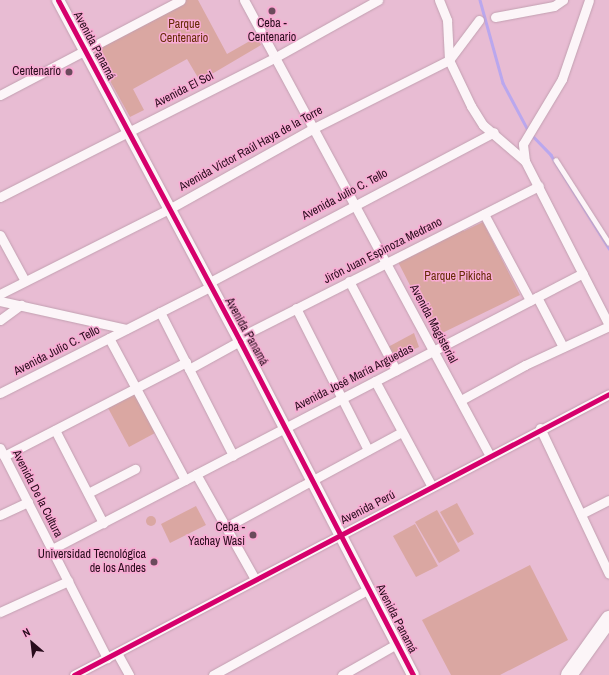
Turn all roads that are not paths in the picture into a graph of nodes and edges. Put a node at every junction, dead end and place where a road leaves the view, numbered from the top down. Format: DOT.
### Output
graph roads {
  1 [pos="58,0"];
  2 [pos="181,0"];
  3 [pos="244,0"];
  4 [pos="378,0"];
  5 [pos="439,0"];
  6 [pos="563,0"];
  7 [pos="589,0"];
  8 [pos="495,17"];
  9 [pos="479,20"];
  10 [pos="85,50"];
  11 [pos="276,57"];
  12 [pos="449,60"];
  13 [pos="0,95"];
  14 [pos="316,127"];
  15 [pos="129,132"];
  16 [pos="494,132"];
  17 [pos="556,160"];
  18 [pos="524,161"];
  19 [pos="539,186"];
  20 [pos="0,197"];
  21 [pos="354,204"];
  22 [pos="169,209"];
  23 [pos="484,214"];
  24 [pos="0,235"];
  25 [pos="609,243"];
  26 [pos="386,262"];
  27 [pos="583,273"];
  28 [pos="25,281"];
  29 [pos="349,281"];
  30 [pos="209,285"];
  31 [pos="0,294"];
  32 [pos="533,298"];
  33 [pos="0,301"];
  34 [pos="21,306"];
  35 [pos="296,308"];
  36 [pos="160,312"];
  37 [pos="0,320"];
  38 [pos="609,326"];
  39 [pos="126,329"];
  40 [pos="109,338"];
  41 [pos="239,339"];
  42 [pos="563,347"];
  43 [pos="434,350"];
  44 [pos="188,366"];
  45 [pos="396,370"];
  46 [pos="375,381"];
  47 [pos="136,388"];
  48 [pos="0,392"];
  49 [pos="609,394"];
  50 [pos="342,398"];
  51 [pos="461,400"];
  52 [pos="285,427"];
  53 [pos="540,428"];
  54 [pos="55,430"];
  55 [pos="402,432"];
  56 [pos="368,450"];
  57 [pos="2,452"];
  58 [pos="233,455"];
  59 [pos="490,456"];
  60 [pos="136,468"];
  61 [pos="196,474"];
  62 [pos="185,480"];
  63 [pos="313,480"];
  64 [pos="432,487"];
  65 [pos="88,493"];
  66 [pos="609,500"];
  67 [pos="28,502"];
  68 [pos="581,514"];
  69 [pos="0,515"];
  70 [pos="103,522"];
  71 [pos="226,527"];
  72 [pos="342,534"];
  73 [pos="52,549"];
  74 [pos="609,574"];
  75 [pos="255,579"];
  76 [pos="68,581"];
  77 [pos="369,589"];
  78 [pos="0,612"];
  79 [pos="609,619"];
  80 [pos="398,643"];
  81 [pos="117,653"];
  82 [pos="107,658"];
  83 [pos="226,672"];
  84 [pos="74,675"];
  85 [pos="129,675"];
  86 [pos="213,675"];
  87 [pos="342,675"];
  88 [pos="413,675"];
  89 [pos="569,675"];
  1 -- 10 [label="street, Avenida Panamá"];
  2 -- 10 [label="street"];
  3 -- 11 [label="street, Avenida Magisterial"];
  4 -- 11 [label="street, Avenida El Sol"];
  5 -- 12 [label="street"];
  6 -- 8 [label="street"];
  7 -- 18 [label="street"];
  9 -- 12 [label="street, Avenida Víctor Raúl Haya de la Torre"];
  10 -- 13 [label="street"];
  10 -- 15 [label="street, Avenida Panamá"];
  11 -- 14 [label="street, Avenida Magisterial"];
  11 -- 15 [label="street, Avenida El Sol"];
  12 -- 14 [label="street, Avenida Víctor Raúl Haya de la Torre"];
  12 -- 16 [label="street"];
  14 -- 21 [label="street, Avenida Magisterial"];
  14 -- 22 [label="street, Avenida Víctor Raúl Haya de la Torre"];
  15 -- 20 [label="street, Avenida El Sol"];
  15 -- 22 [label="street, Avenida Panamá"];
  16 -- 18 [label="street"];
  16 -- 21 [label="street, Avenida Julio C. Tello"];
  17 -- 25 [label="lane"];
  18 -- 19 [label="street"];
  19 -- 23 [label="street, Jirón Juan Espinoza Medrano"];
  19 -- 27 [label="street"];
  21 -- 26 [label="street, Avenida Magisterial"];
  21 -- 30 [label="street, Avenida Julio C. Tello"];
  22 -- 28 [label="street, Avenida Víctor Raúl Haya de la Torre"];
  22 -- 30 [label="street, Avenida Panamá"];
  23 -- 26 [label="street, Jirón Juan Espinoza Medrano"];
  23 -- 32 [label="street"];
  24 -- 28 [label="street"];
  26 -- 29 [label="street, Jirón Juan Espinoza Medrano"];
  26 -- 43 [label="street, Avenida Magisterial"];
  27 -- 32 [label="street, Avenida José María Arguedas"];
  27 -- 38 [label="street"];
  28 -- 31 [label="street, Avenida Víctor Raúl Haya de la Torre"];
  29 -- 35 [label="street, Jirón Juan Espinoza Medrano"];
  29 -- 45 [label="street"];
  30 -- 36 [label="street, Avenida Julio C. Tello"];
  30 -- 41 [label="street, Avenida Panamá"];
  32 -- 42 [label="street"];
  32 -- 43 [label="street, Avenida José María Arguedas"];
  33 -- 34 [label="street"];
  34 -- 37 [label="street"];
  34 -- 39 [label="street"];
  35 -- 41 [label="street, Jirón Juan Espinoza Medrano"];
  35 -- 50 [label="street"];
  36 -- 39 [label="street, Avenida Julio C. Tello"];
  36 -- 44 [label="street"];
  38 -- 42 [label="street"];
  39 -- 40 [label="street, Avenida Julio C. Tello"];
  40 -- 47 [label="street"];
  40 -- 48 [label="street, Avenida Julio C. Tello"];
  41 -- 44 [label="street, Jirón Juan Espinoza Medrano"];
  41 -- 52 [label="street, Avenida Panamá"];
  42 -- 51 [label="street"];
  43 -- 45 [label="street, Avenida José María Arguedas"];
  43 -- 51 [label="street, Avenida Magisterial"];
  44 -- 47 [label="street, Jirón Juan Espinoza Medrano"];
  44 -- 58 [label="street"];
  45 -- 46 [label="street, Avenida José María Arguedas"];
  46 -- 50 [label="street, Avenida José María Arguedas"];
  46 -- 55 [label="street"];
  47 -- 54 [label="street, Jirón Juan Espinoza Medrano"];
  47 -- 62 [label="street"];
  49 -- 53 [label="street, Avenida Perú"];
  50 -- 52 [label="street, Avenida José María Arguedas"];
  50 -- 56 [label="street"];
  51 -- 59 [label="street, Avenida Magisterial"];
  52 -- 58 [label="street, Avenida José María Arguedas"];
  52 -- 63 [label="street, Avenida Panamá"];
  53 -- 59 [label="street, Avenida Perú"];
  53 -- 68 [label="street"];
  54 -- 57 [label="street, Jirón Juan Espinoza Medrano"];
  54 -- 65 [label="street"];
  55 -- 56 [label="street"];
  55 -- 64 [label="street"];
  56 -- 63 [label="street"];
  57 -- 67 [label="street, Avenida De la Cultura"];
  58 -- 61 [label="street, Avenida José María Arguedas"];
  59 -- 64 [label="street, Avenida Perú"];
  60 -- 65 [label="street"];
  61 -- 62 [label="street, Avenida José María Arguedas"];
  61 -- 71 [label="street"];
  62 -- 70 [label="street, Avenida José María Arguedas"];
  63 -- 71 [label="street"];
  63 -- 72 [label="street, Avenida Panamá"];
  64 -- 72 [label="street, Avenida Perú"];
  65 -- 70 [label="street"];
  66 -- 68 [label="street"];
  67 -- 69 [label="street"];
  67 -- 73 [label="street, Avenida De la Cultura"];
  68 -- 74 [label="street"];
  70 -- 73 [label="street, Avenida José María Arguedas"];
  71 -- 75 [label="street"];
  72 -- 75 [label="street, Avenida Perú"];
  72 -- 77 [label="street, Avenida Panamá"];
  73 -- 76 [label="street, Avenida De la Cultura"];
  75 -- 81 [label="street, Avenida Perú"];
  76 -- 78 [label="street"];
  76 -- 82 [label="street, Avenida De la Cultura"];
  77 -- 80 [label="street, Avenida Panamá"];
  77 -- 83 [label="street"];
  79 -- 89 [label="highway"];
  80 -- 87 [label="street"];
  80 -- 88 [label="street, Avenida Panamá"];
  81 -- 82 [label="street, Avenida Perú"];
  81 -- 85 [label="street"];
  82 -- 84 [label="street, Avenida Perú"];
  83 -- 86 [label="street"];
}
